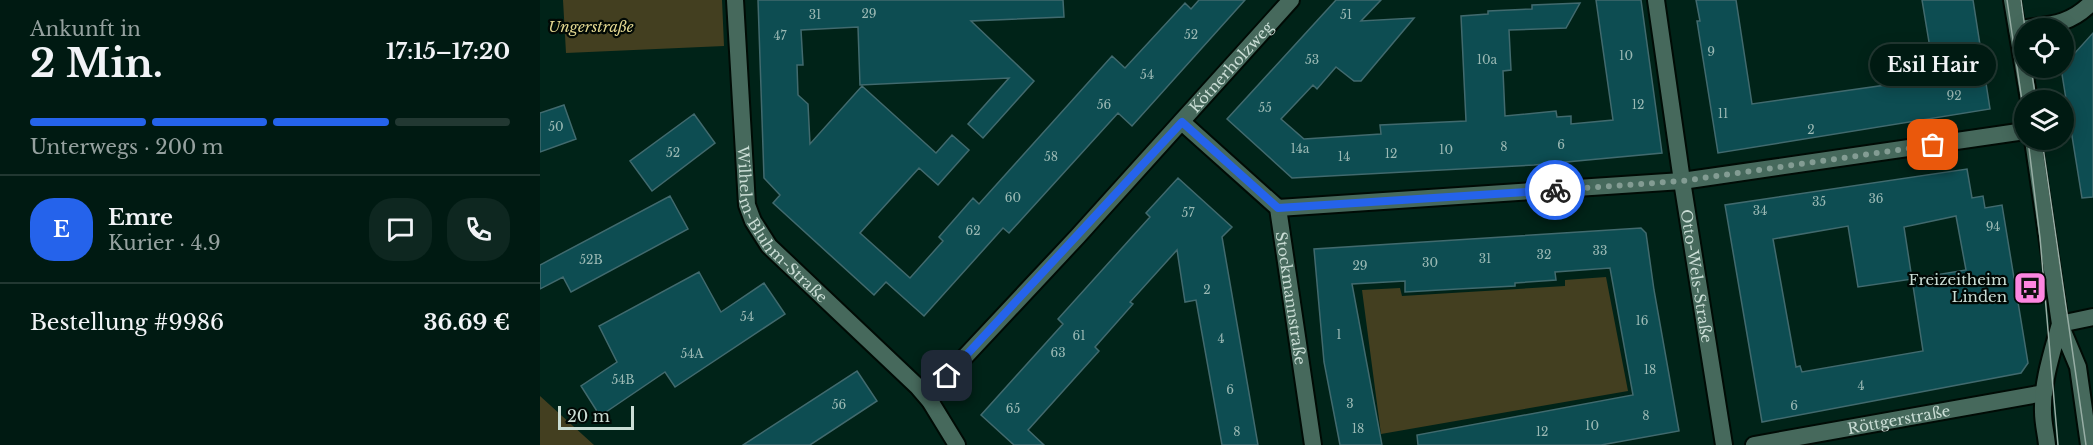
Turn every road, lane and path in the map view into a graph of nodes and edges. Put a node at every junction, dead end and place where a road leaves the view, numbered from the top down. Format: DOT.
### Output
graph roads {
  1 [pos="735,0"];
  2 [pos="1291,0"];
  3 [pos="1656,0"];
  4 [pos="2012,0"];
  5 [pos="2093,1"];
  6 [pos="2015,18"];
  7 [pos="2069,18"];
  8 [pos="1182,122"];
  9 [pos="2014,133"];
  10 [pos="2034,150"];
  11 [pos="1682,181"];
  12 [pos="1278,208"];
  13 [pos="2093,317"];
  14 [pos="2060,324"];
  15 [pos="2044,393"];
  16 [pos="930,401"];
  17 [pos="957,445"];
  18 [pos="1312,445"];
  19 [pos="1724,445"];
  20 [pos="1754,445"];
  21 [pos="2048,445"];
  22 [pos="2089,445"];
  1 -- 16 [label="street, Wilhelm-Bluhm-Straße"];
  2 -- 8 [label="street, Kötnerholzweg"];
  3 -- 11 [label="street, Otto-Wels-Straße"];
  4 -- 6 [label="street"];
  5 -- 7 [label="street"];
  8 -- 12 [label="street"];
  8 -- 16 [label="street, Kötnerholzweg"];
  9 -- 11 [label="street"];
  10 -- 14 [label="street"];
  11 -- 12 [label="street"];
  11 -- 19 [label="street, Otto-Wels-Straße"];
  12 -- 18 [label="street, Stockmannstraße"];
  13 -- 14 [label="street"];
  14 -- 15 [label="street"];
  14 -- 22 [label="street"];
  15 -- 20 [label="street, Röttgerstraße"];
  15 -- 21 [label="street"];
  16 -- 17 [label="street"];
}
